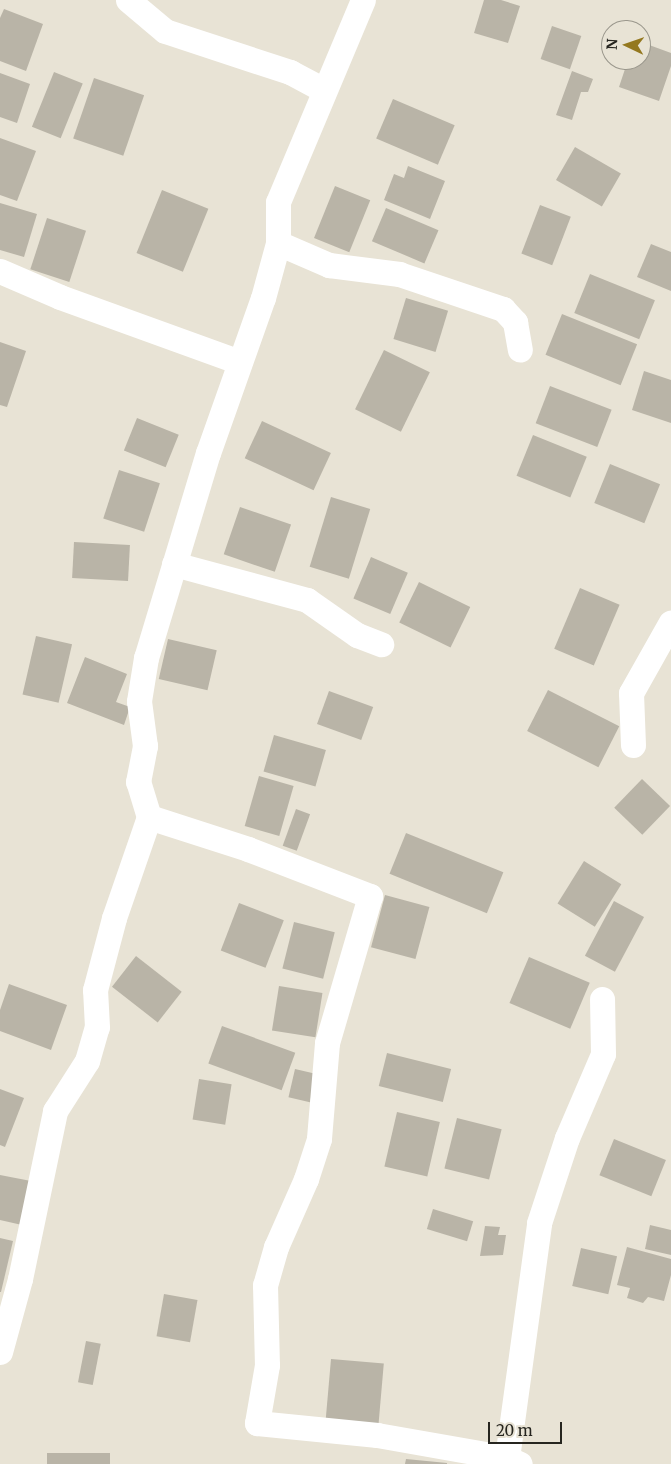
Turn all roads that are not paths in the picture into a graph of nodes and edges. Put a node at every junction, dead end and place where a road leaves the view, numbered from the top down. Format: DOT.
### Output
graph roads {
  1 [pos="128,0"];
  2 [pos="363,0"];
  3 [pos="324,90"];
  4 [pos="278,243"];
  5 [pos="0,271"];
  6 [pos="520,350"];
  7 [pos="240,362"];
  8 [pos="174,564"];
  9 [pos="671,622"];
  10 [pos="381,644"];
  11 [pos="633,745"];
  12 [pos="149,817"];
  13 [pos="602,998"];
  14 [pos="0,1352"];
  15 [pos="514,1461"];
  1 -- 3 [label="street"];
  2 -- 3 [label="street"];
  3 -- 4 [label="street"];
  4 -- 6 [label="street"];
  4 -- 7 [label="street"];
  5 -- 7 [label="street"];
  7 -- 8 [label="street"];
  8 -- 10 [label="street"];
  8 -- 12 [label="street"];
  9 -- 11 [label="street"];
  12 -- 14 [label="street"];
  12 -- 15 [label="street"];
  13 -- 15 [label="street"];
}
